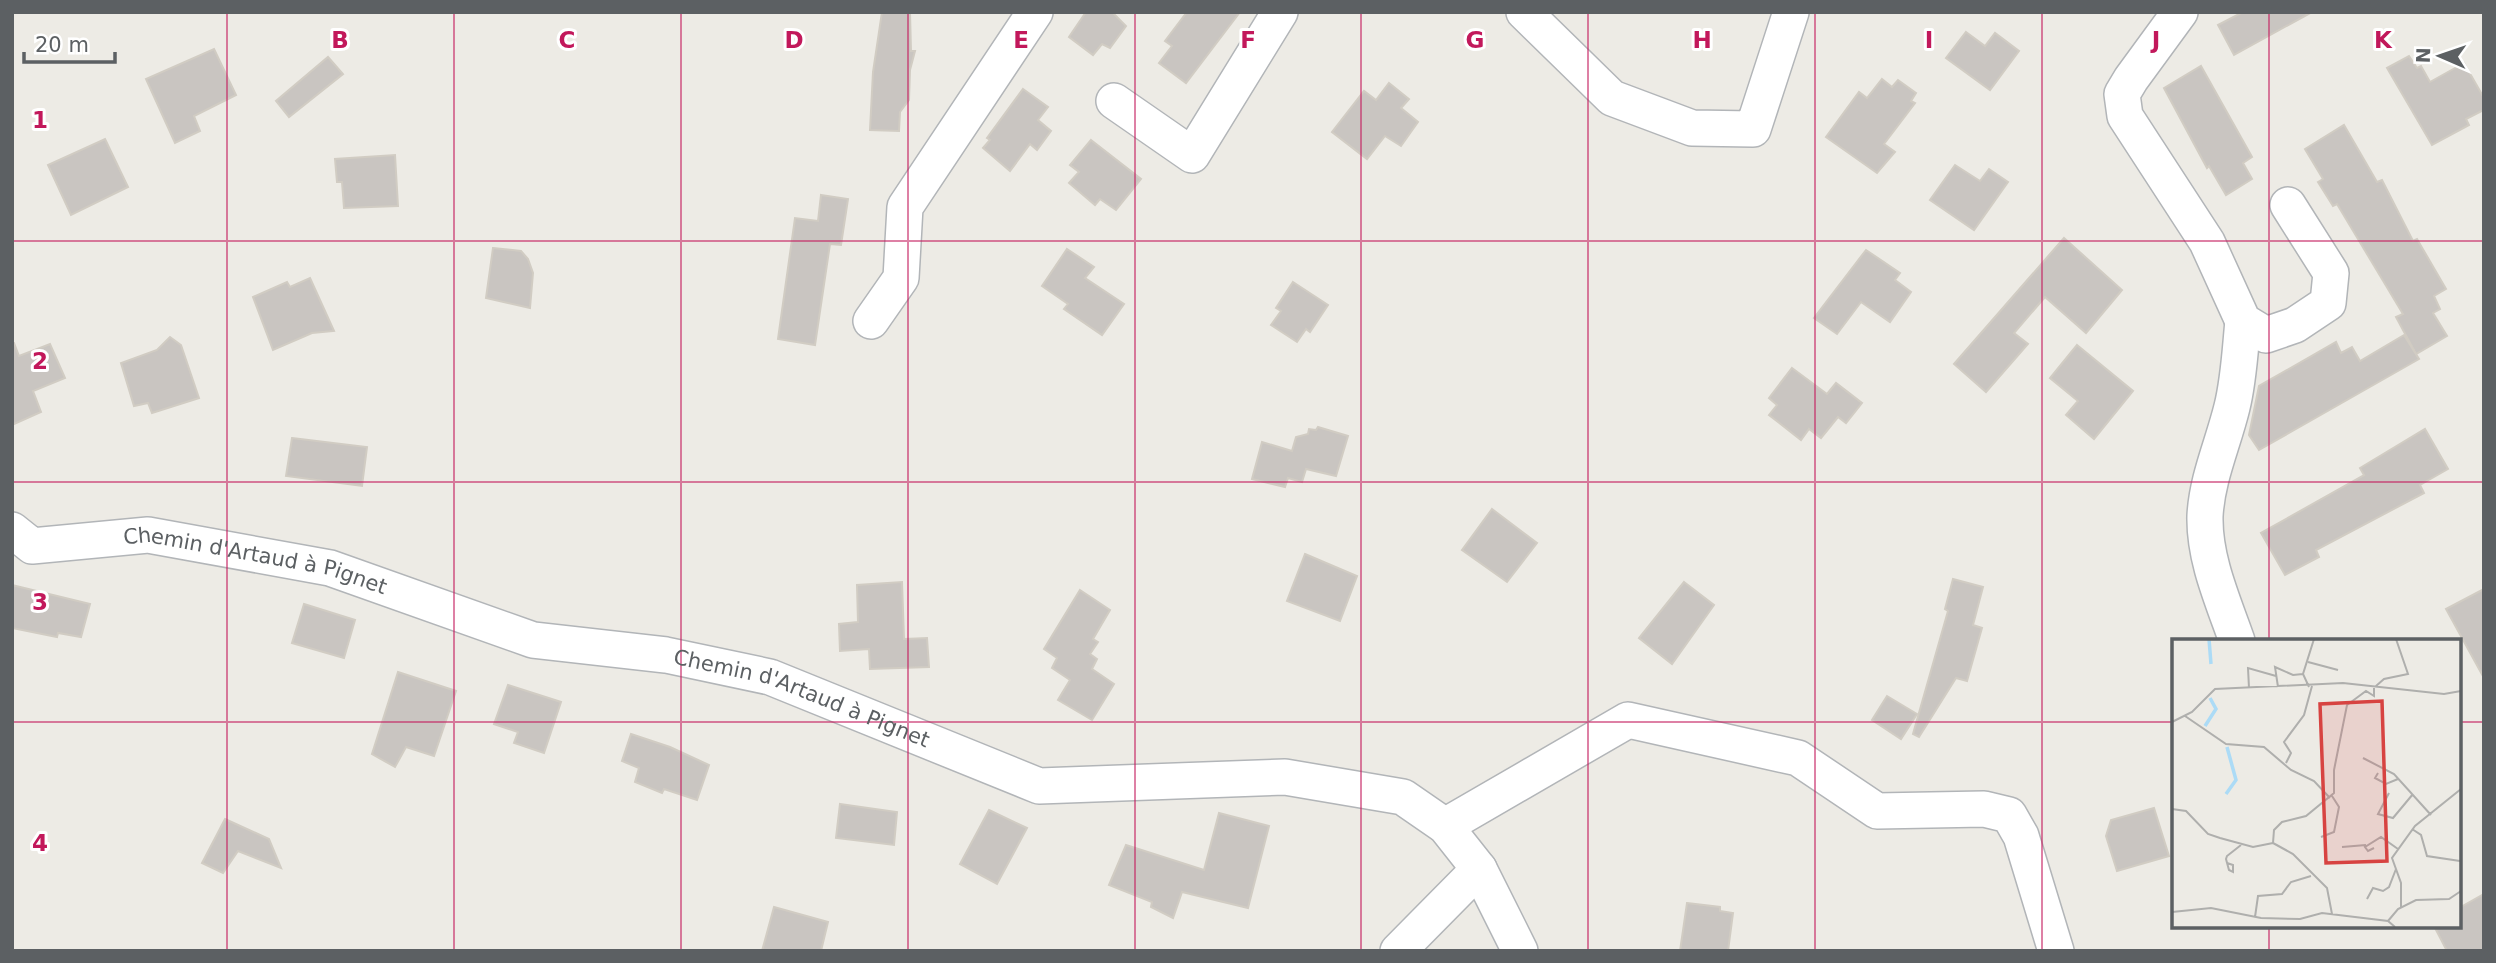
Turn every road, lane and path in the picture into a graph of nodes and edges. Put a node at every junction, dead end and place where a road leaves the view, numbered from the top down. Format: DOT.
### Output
graph roads {
  1 [pos="1035,12"];
  2 [pos="1280,12"];
  3 [pos="1524,12"];
  4 [pos="1791,12"];
  5 [pos="2179,12"];
  6 [pos="1114,101"];
  7 [pos="2288,205"];
  8 [pos="871,321"];
  9 [pos="2243,321"];
  10 [pos="12,530"];
  11 [pos="2236,639"];
  12 [pos="1445,826"];
  13 [pos="1479,869"];
  14 [pos="1398,951"];
  15 [pos="1520,951"];
  16 [pos="2056,951"];
  1 -- 8 [label="street"];
  2 -- 6 [label="street"];
  3 -- 4 [label="street"];
  5 -- 9 [label="street"];
  7 -- 9 [label="street"];
  9 -- 11 [label="street"];
  10 -- 12 [label="street, Chemin d'Artaud à Pignet"];
  12 -- 13 [label="street, Chemin d'Artaud à Pignet"];
  12 -- 16 [label="street"];
  13 -- 14 [label="street"];
  13 -- 15 [label="street, Chemin d'Artaud à Pignet"];
}
